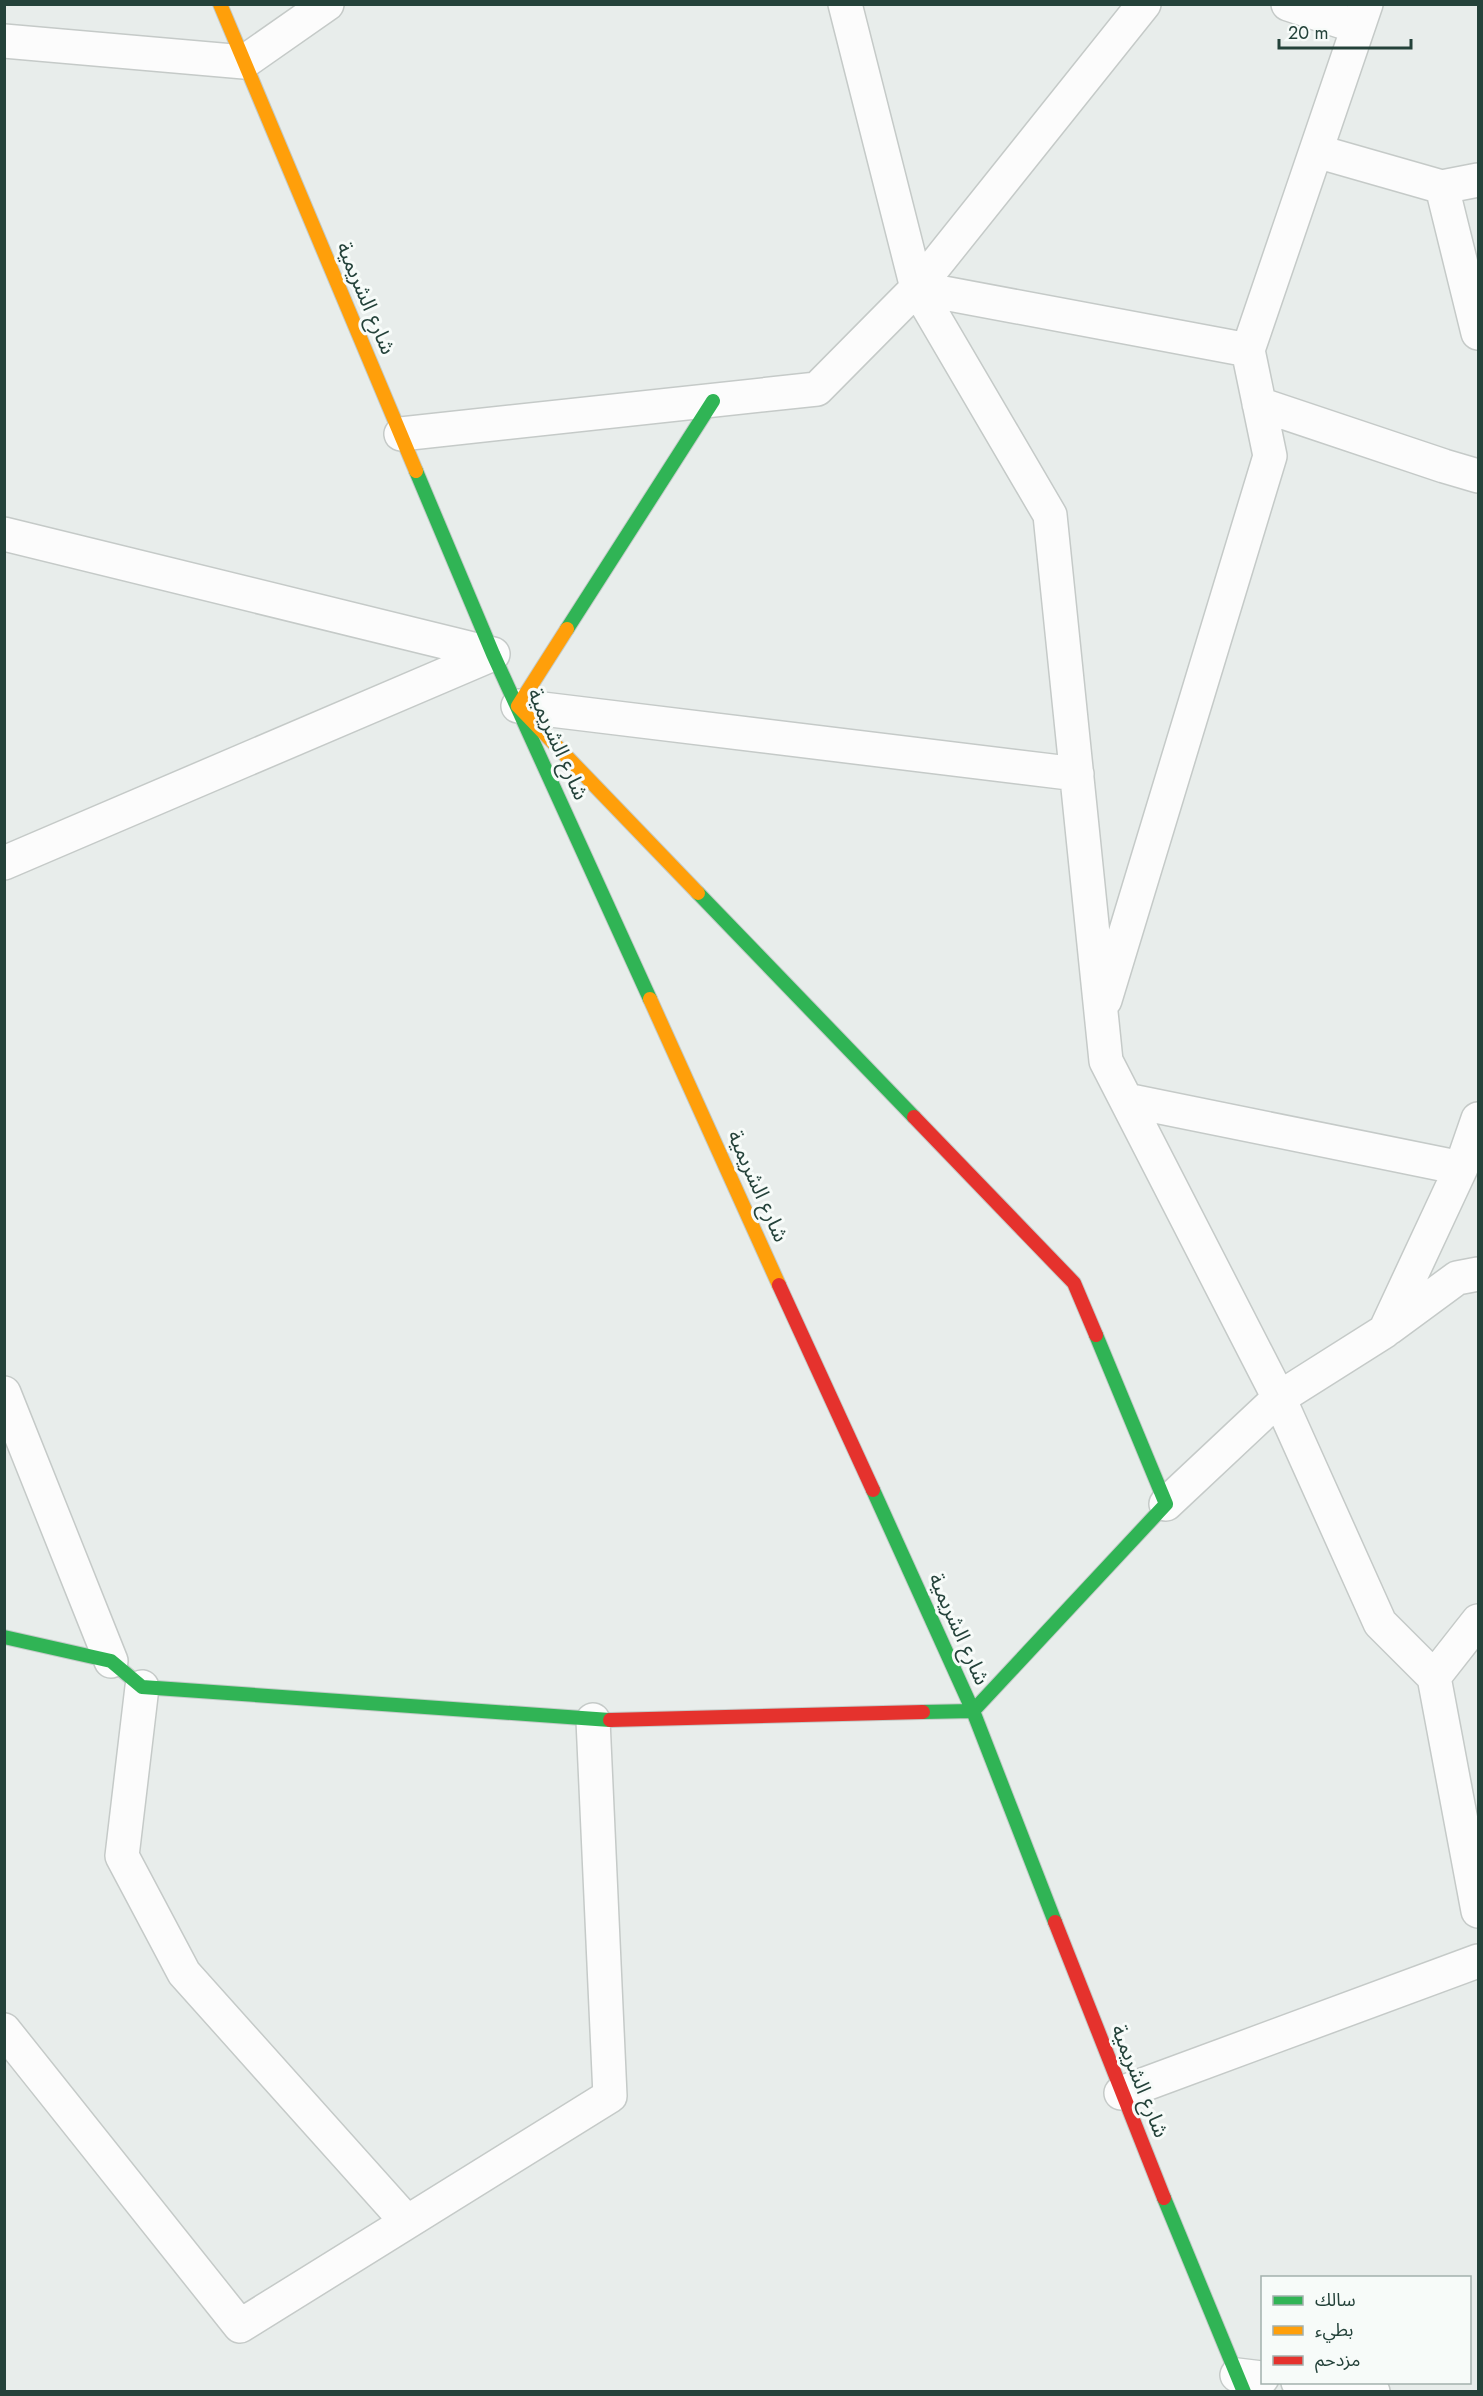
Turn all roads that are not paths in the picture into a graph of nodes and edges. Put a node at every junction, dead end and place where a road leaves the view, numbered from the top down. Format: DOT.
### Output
graph roads {
  1 [pos="220,4"];
  2 [pos="327,4"];
  3 [pos="845,4"];
  4 [pos="1144,4"];
  5 [pos="1288,4"];
  6 [pos="1362,16"];
  7 [pos="4,41"];
  8 [pos="244,63"];
  9 [pos="1316,151"];
  10 [pos="1479,180"];
  11 [pos="1442,187"];
  12 [pos="917,288"];
  13 [pos="1479,333"];
  14 [pos="1248,350"];
  15 [pos="713,401"];
  16 [pos="1259,404"];
  17 [pos="401,434"];
  18 [pos="1479,476"];
  19 [pos="4,534"];
  20 [pos="494,654"];
  21 [pos="518,706"];
  22 [pos="1077,774"];
  23 [pos="4,863"];
  24 [pos="1101,1013"];
  25 [pos="1126,1100"];
  26 [pos="1479,1119"];
  27 [pos="1461,1168"];
  28 [pos="1479,1274"];
  29 [pos="1385,1330"];
  30 [pos="4,1393"];
  31 [pos="1279,1398"];
  32 [pos="1166,1504"];
  33 [pos="1479,1620"];
  34 [pos="4,1637"];
  35 [pos="111,1661"];
  36 [pos="1434,1677"];
  37 [pos="142,1687"];
  38 [pos="973,1710"];
  39 [pos="593,1720"];
  40 [pos="1479,1911"];
  41 [pos="1479,1961"];
  42 [pos="4,2030"];
  43 [pos="1121,2093"];
  44 [pos="407,2222"];
  45 [pos="1248,2382"];
  46 [pos="1315,2384"];
  47 [pos="1373,2391"];
  1 -- 8 [label="street, شارع الشريمية"];
  2 -- 8 [label="street"];
  3 -- 12 [label="street"];
  4 -- 12 [label="street"];
  5 -- 6 [label="street"];
  6 -- 9 [label="street"];
  7 -- 8 [label="street"];
  8 -- 17 [label="street, شارع الشريمية"];
  9 -- 11 [label="street"];
  9 -- 14 [label="street"];
  10 -- 11 [label="street"];
  11 -- 13 [label="street"];
  12 -- 14 [label="street"];
  12 -- 15 [label="street"];
  12 -- 22 [label="street"];
  14 -- 16 [label="street"];
  15 -- 17 [label="street"];
  15 -- 21 [label="street"];
  16 -- 18 [label="street"];
  16 -- 24 [label="street"];
  17 -- 20 [label="street, شارع الشريمية"];
  19 -- 20 [label="street"];
  20 -- 21 [label="street, شارع الشريمية"];
  20 -- 23 [label="street"];
  21 -- 22 [label="street"];
  21 -- 32 [label="street"];
  21 -- 38 [label="street, شارع الشريمية"];
  22 -- 24 [label="street"];
  24 -- 25 [label="street"];
  25 -- 27 [label="street"];
  25 -- 31 [label="street"];
  26 -- 27 [label="street"];
  27 -- 29 [label="street"];
  28 -- 29 [label="street"];
  29 -- 31 [label="street"];
  30 -- 35 [label="street"];
  31 -- 32 [label="street"];
  31 -- 36 [label="street"];
  32 -- 38 [label="street"];
  33 -- 36 [label="street"];
  34 -- 35 [label="street"];
  35 -- 37 [label="street"];
  36 -- 40 [label="street"];
  37 -- 39 [label="street"];
  37 -- 44 [label="street"];
  38 -- 39 [label="street"];
  38 -- 43 [label="street, شارع الشريمية"];
  39 -- 44 [label="street"];
  41 -- 43 [label="street"];
  42 -- 44 [label="street"];
  43 -- 45 [label="street, شارع الشريمية"];
  46 -- 47 [label="street"];
}
